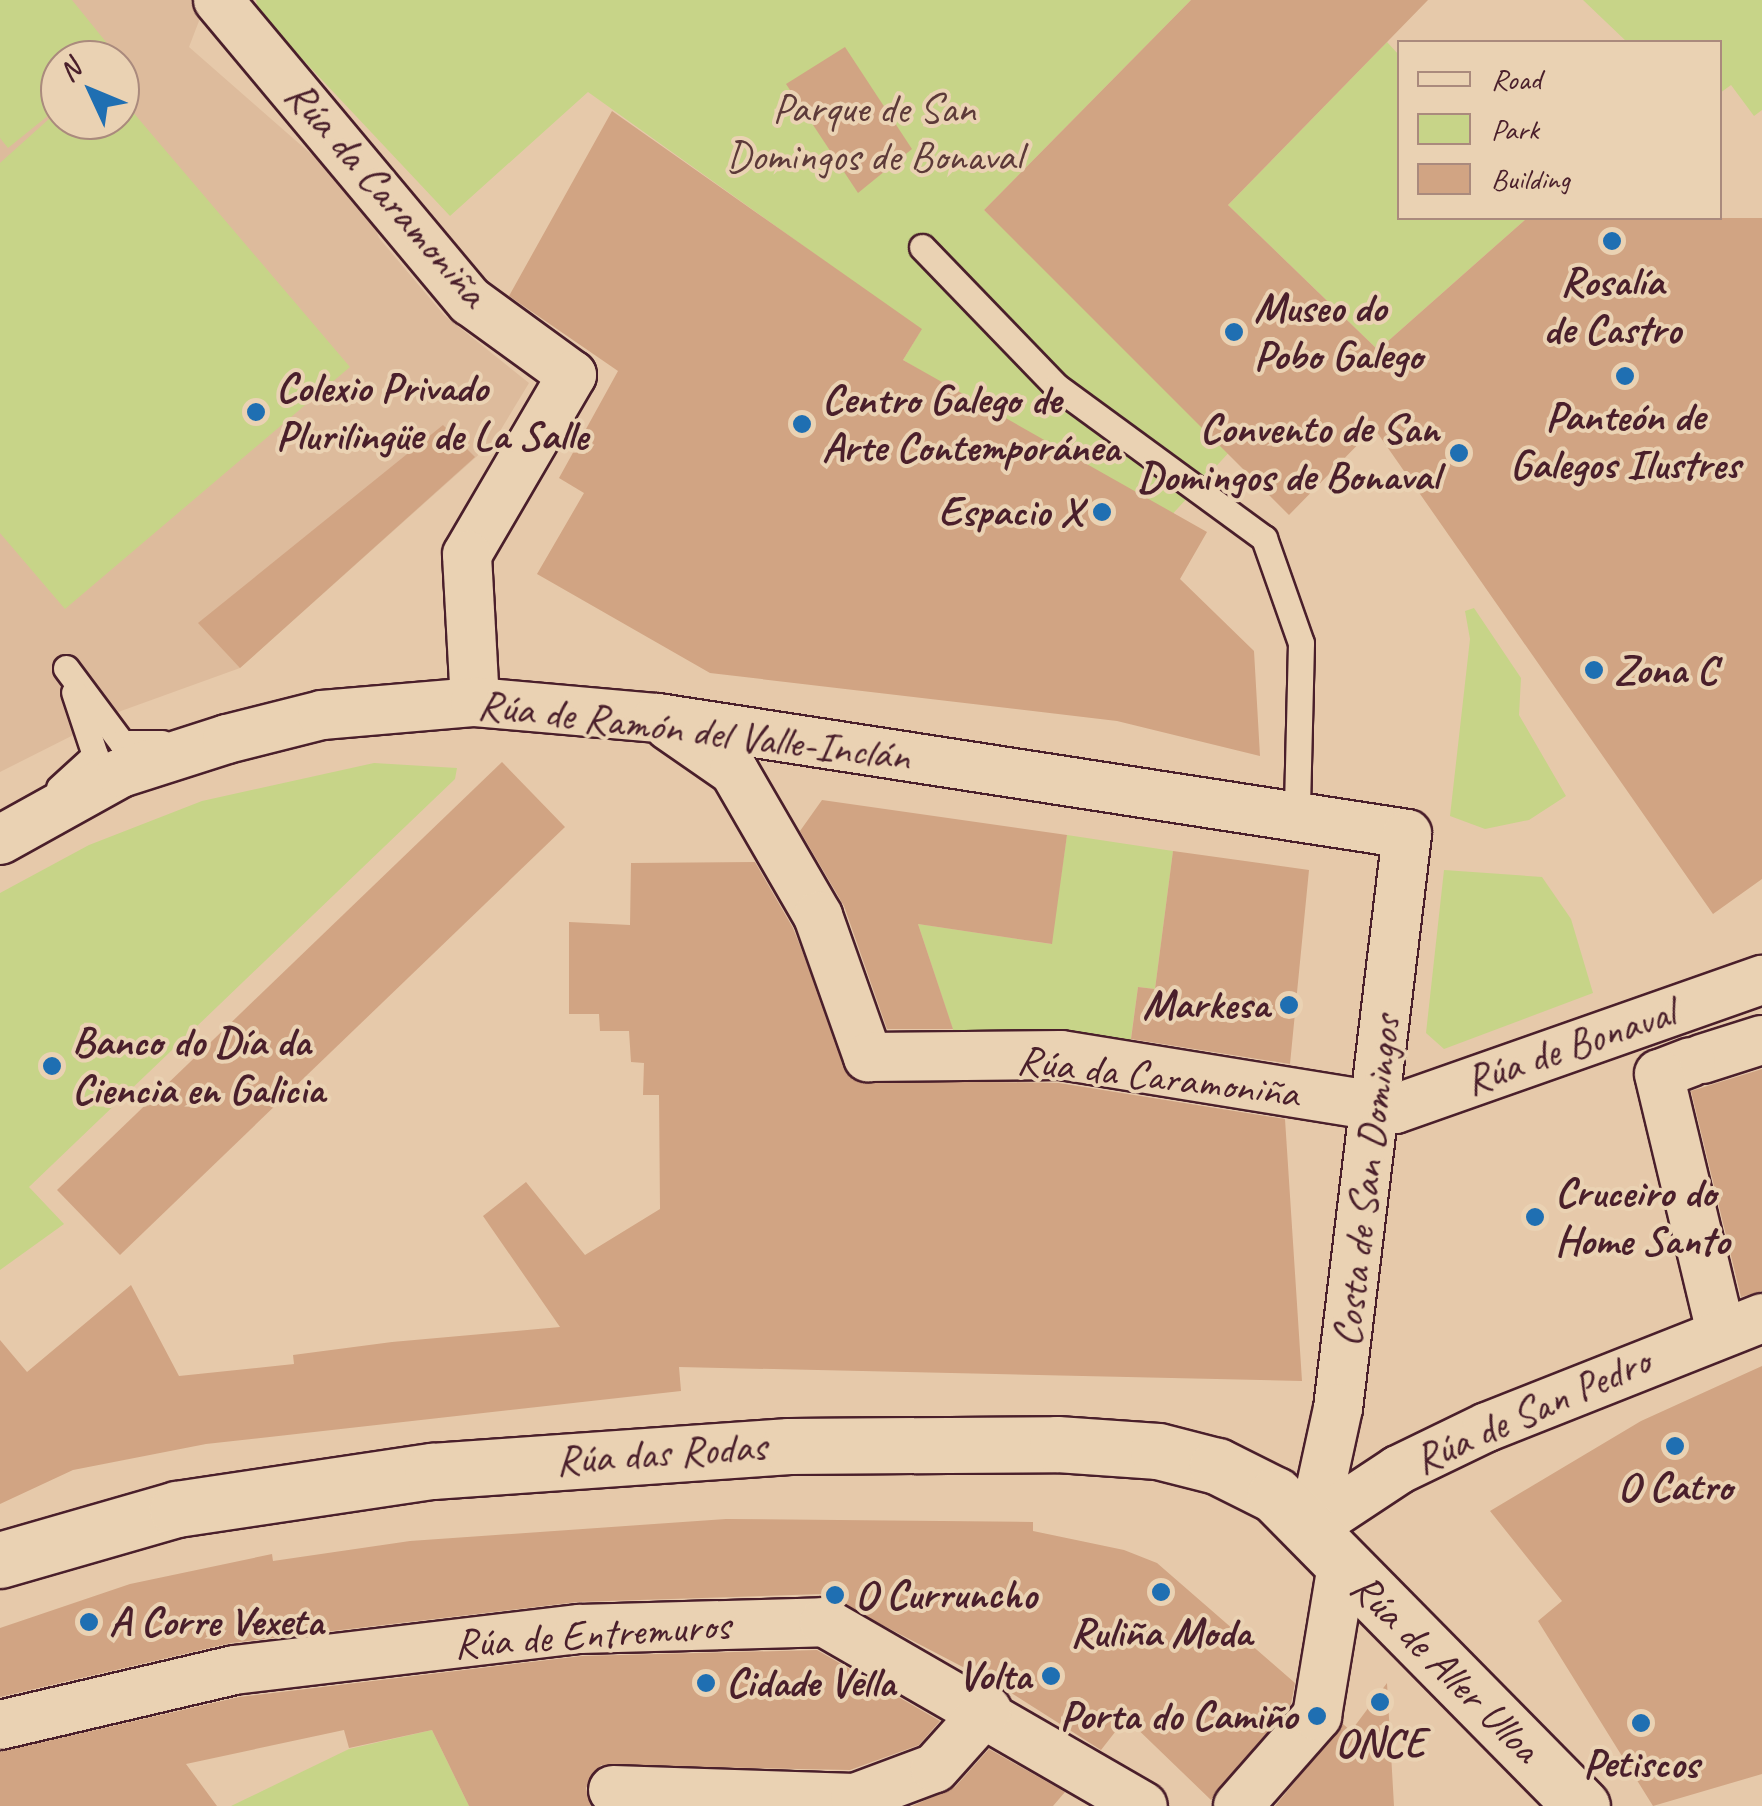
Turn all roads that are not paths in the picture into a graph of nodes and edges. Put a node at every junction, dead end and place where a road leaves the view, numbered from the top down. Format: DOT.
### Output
graph roads {
  1 [pos="218,0"];
  2 [pos="922,246"];
  3 [pos="475,702"];
  4 [pos="330,714"];
  5 [pos="658,718"];
  6 [pos="1297,811"];
  7 [pos="1407,834"];
  8 [pos="0,840"];
  9 [pos="1762,980"];
  10 [pos="1762,1040"];
  11 [pos="1378,1108"];
  12 [pos="1742,1325"];
  13 [pos="1327,1546"];
  14 [pos="0,1560"];
  15 [pos="987,1710"];
  16 [pos="0,1724"];
  17 [pos="612,1790"];
  18 [pos="1142,1806"];
  19 [pos="1238,1806"];
  20 [pos="1582,1806"];
  1 -- 3 [label="street, Rúa da Caramoniña"];
  2 -- 6 [label="lane"];
  3 -- 4 [label="street, Rúa de Ramón del Valle-Inclán"];
  3 -- 5 [label="street, Rúa de Ramón del Valle-Inclán"];
  4 -- 8 [label="street, Rúa de Ramón del Valle-Inclán"];
  4 -- 8 [label="lane"];
  5 -- 6 [label="street, Rúa de Ramón del Valle-Inclán"];
  5 -- 11 [label="street, Rúa da Caramoniña"];
  6 -- 7 [label="street, Rúa de Ramón del Valle-Inclán"];
  7 -- 11 [label="street, Costa de San Domingos"];
  9 -- 11 [label="street, Rúa de Bonaval"];
  10 -- 12 [label="street"];
  11 -- 13 [label="street, Costa de San Domingos"];
  12 -- 13 [label="street, Rúa de San Pedro"];
  13 -- 14 [label="street, Rúa das Rodas"];
  13 -- 19 [label="street, Costa de San Domingos"];
  13 -- 20 [label="street, Rúa de Aller Ulloa"];
  15 -- 16 [label="street, Rúa de Entremuros"];
  15 -- 17 [label="street"];
  15 -- 18 [label="street, Rúa de Entremuros"];
}
